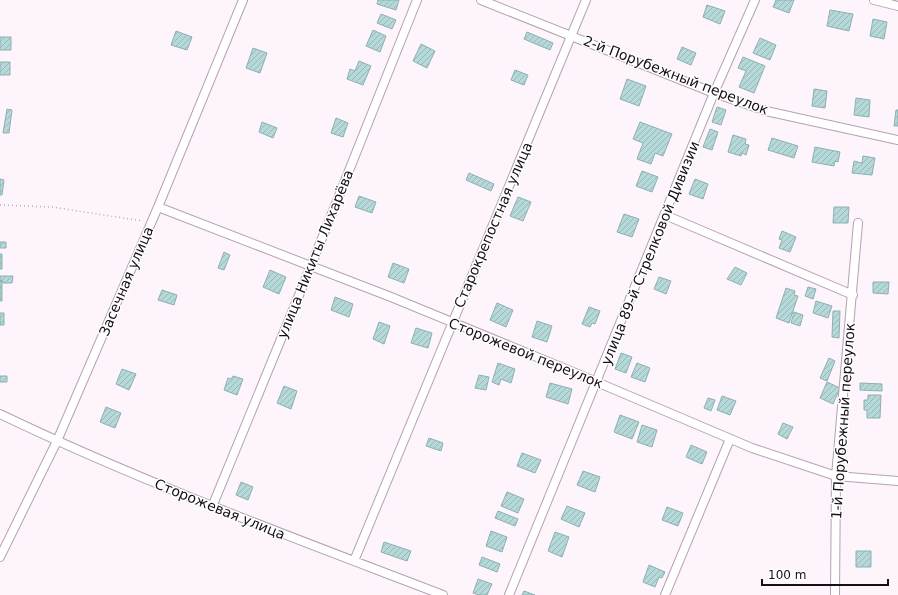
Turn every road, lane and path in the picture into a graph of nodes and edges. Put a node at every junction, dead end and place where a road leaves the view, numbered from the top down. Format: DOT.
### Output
graph roads {
  1 [pos="243,0"];
  2 [pos="417,0"];
  3 [pos="481,0"];
  4 [pos="586,0"];
  5 [pos="755,0"];
  6 [pos="874,0"];
  7 [pos="898,6"];
  8 [pos="572,36"];
  9 [pos="714,93"];
  10 [pos="898,140"];
  11 [pos="0,205"];
  12 [pos="158,208"];
  13 [pos="665,215"];
  14 [pos="151,222"];
  15 [pos="858,223"];
  16 [pos="312,266"];
  17 [pos="853,295"];
  18 [pos="452,323"];
  19 [pos="598,382"];
  20 [pos="0,414"];
  21 [pos="730,439"];
  22 [pos="57,441"];
  23 [pos="836,476"];
  24 [pos="898,481"];
  25 [pos="212,507"];
  26 [pos="0,557"];
  27 [pos="354,561"];
  28 [pos="443,595"];
  29 [pos="509,595"];
  30 [pos="665,595"];
  31 [pos="835,595"];
  1 -- 12 [label="street, Засечная улица"];
  2 -- 16 [label="street, улица Никиты Лихарёва"];
  3 -- 8 [label="street, 2-й Порубежный переулок"];
  4 -- 8 [label="street, Старокрепостная улица"];
  5 -- 9 [label="street, улица 89-й Стрелковой Дивизии"];
  6 -- 7 [label="street"];
  8 -- 9 [label="street, 2-й Порубежный переулок"];
  8 -- 18 [label="street, Старокрепостная улица"];
  9 -- 10 [label="street, 2-й Порубежный переулок"];
  9 -- 13 [label="street, улица 89-й Стрелковой Дивизии"];
  11 -- 14 [label="path"];
  12 -- 14 [label="street, Засечная улица"];
  12 -- 16 [label="street, Сторожевой переулок"];
  13 -- 17 [label="street"];
  13 -- 19 [label="street, улица 89-й Стрелковой Дивизии"];
  14 -- 22 [label="street, Засечная улица"];
  15 -- 17 [label="street, 1-й Порубежный переулок"];
  16 -- 18 [label="street, Сторожевой переулок"];
  16 -- 25 [label="street, улица Никиты Лихарёва"];
  17 -- 23 [label="street, 1-й Порубежный переулок"];
  18 -- 19 [label="street, Сторожевой переулок"];
  18 -- 27 [label="street, Старокрепостная улица"];
  19 -- 21 [label="street, Сторожевой переулок"];
  19 -- 29 [label="street, улица 89-й Стрелковой Дивизии"];
  20 -- 22 [label="street, Сторожевая улица"];
  21 -- 23 [label="street, Сторожевой переулок"];
  21 -- 30 [label="street"];
  22 -- 25 [label="street, Сторожевая улица"];
  22 -- 26 [label="street, Засечная улица"];
  23 -- 24 [label="street, Сторожевой переулок"];
  23 -- 31 [label="street, 1-й Порубежный переулок"];
  25 -- 27 [label="street, Сторожевая улица"];
  27 -- 28 [label="street, Сторожевая улица"];
}
